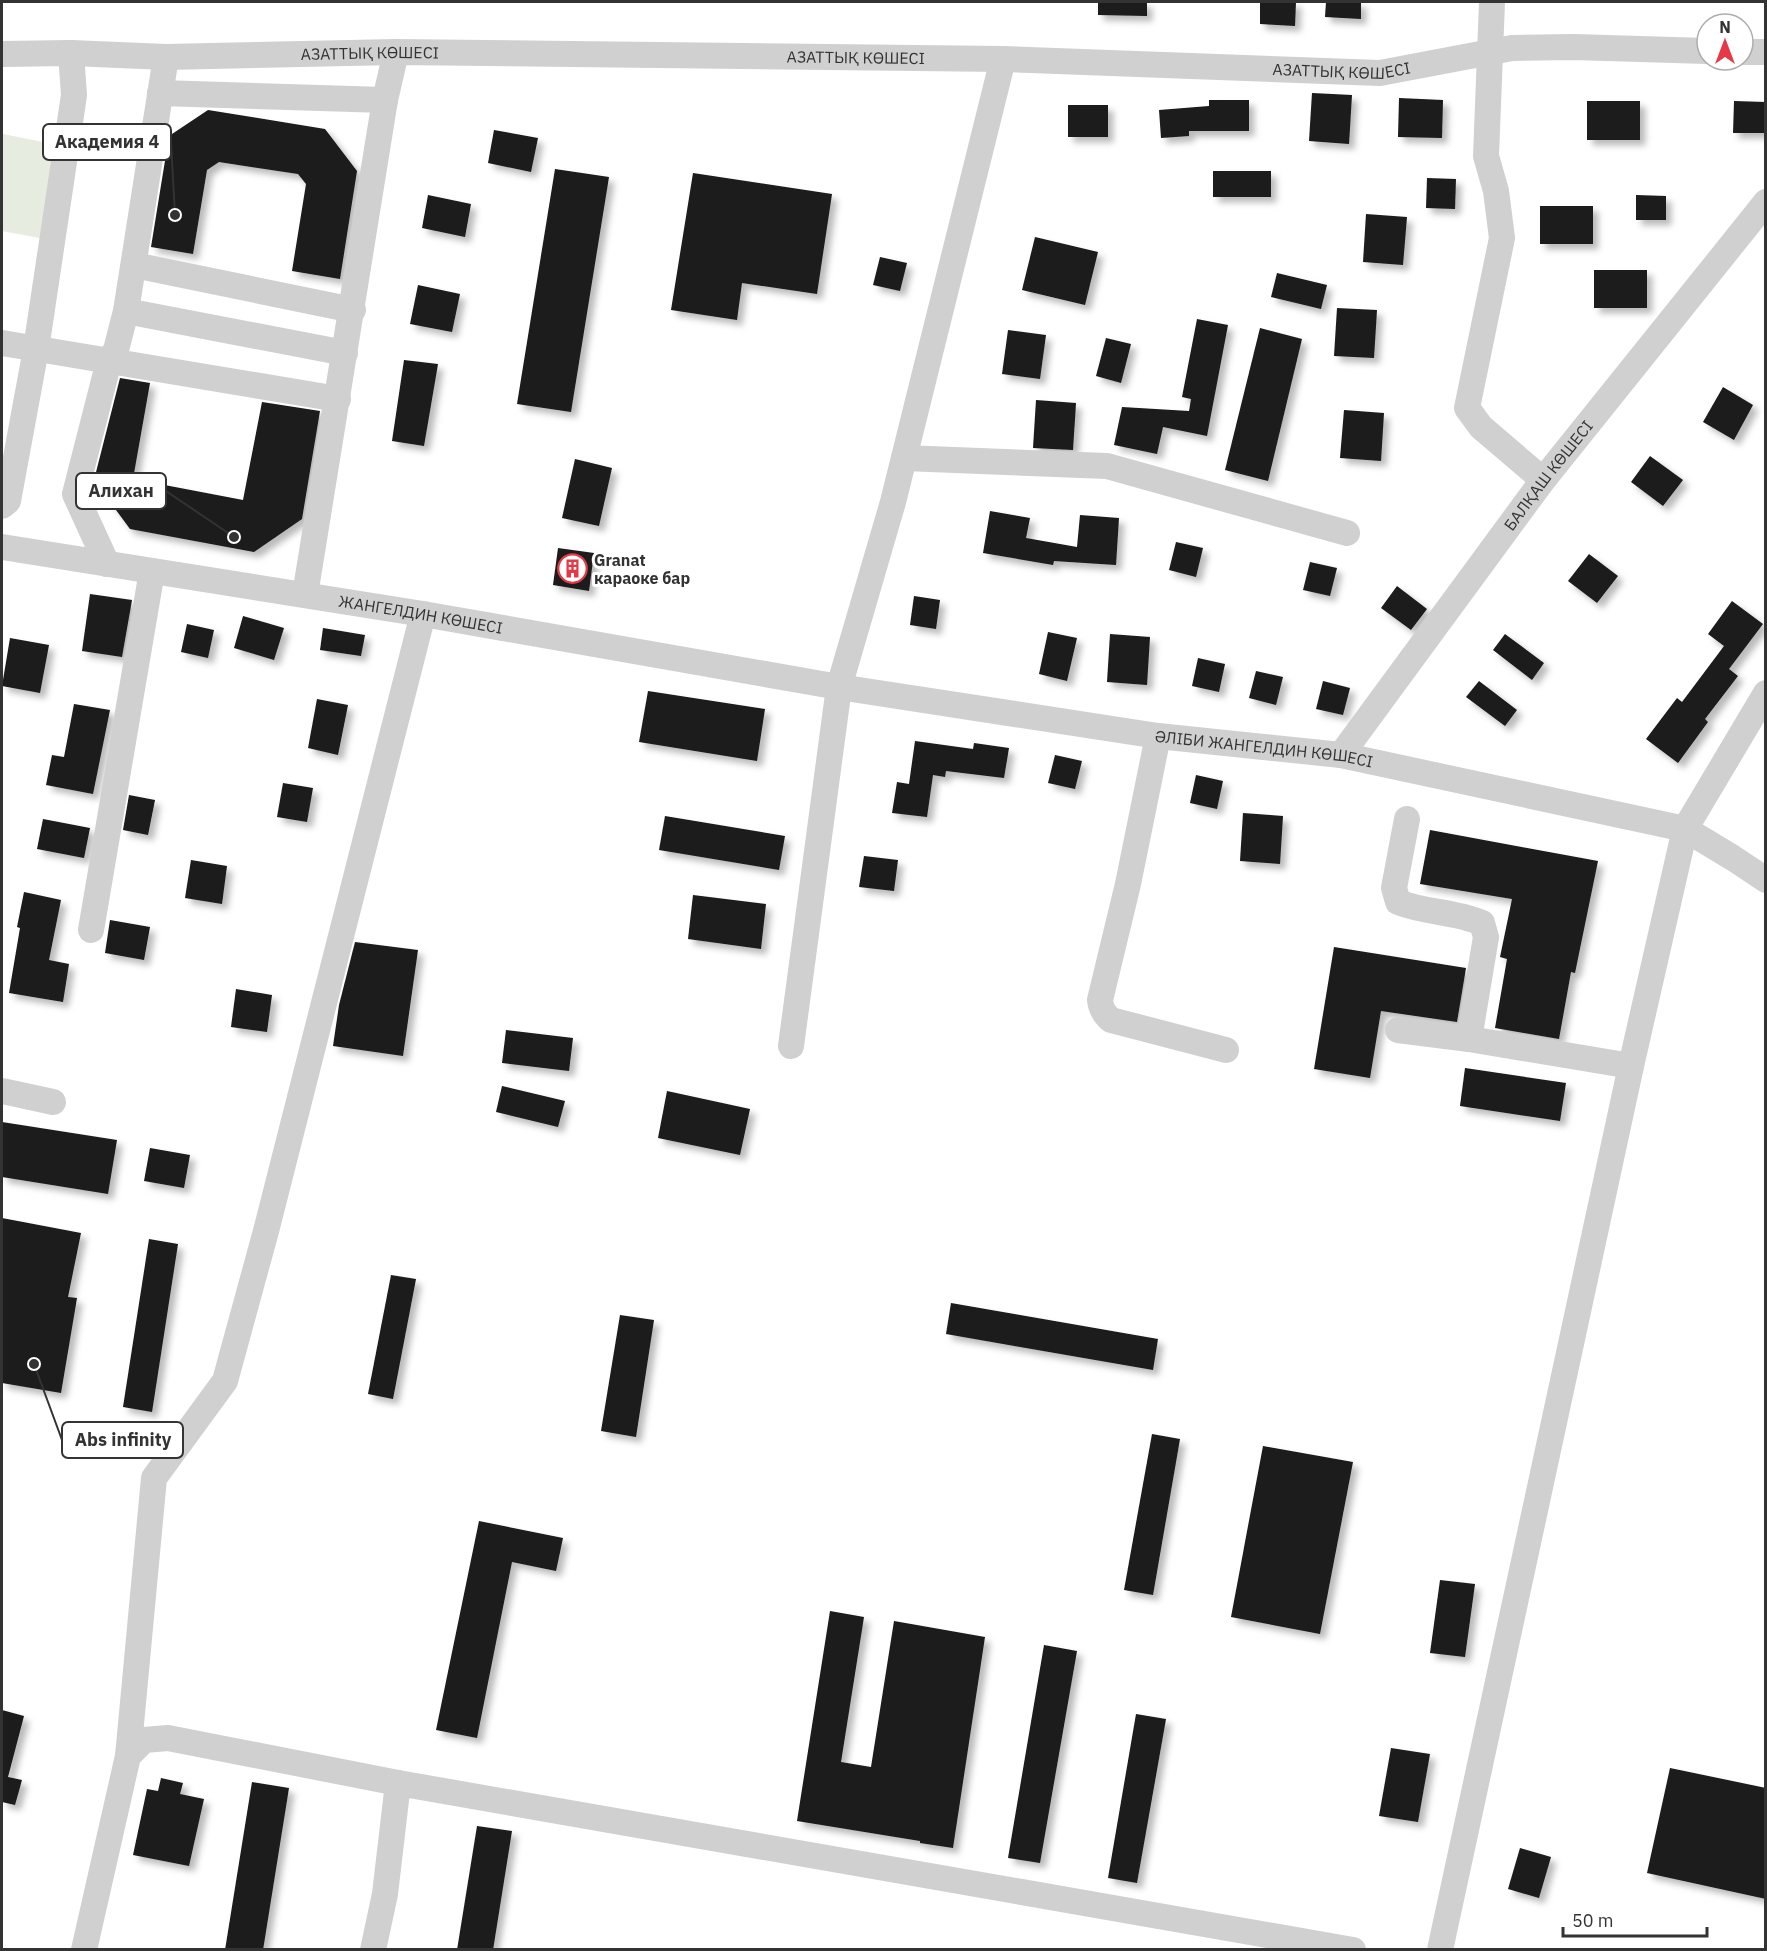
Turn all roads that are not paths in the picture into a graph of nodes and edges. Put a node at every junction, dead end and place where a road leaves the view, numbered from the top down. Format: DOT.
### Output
graph roads {
  1 [pos="1492,2"];
  2 [pos="1491,51"];
  3 [pos="1695,51"];
  4 [pos="396,52"];
  5 [pos="71,53"];
  6 [pos="2,54"];
  7 [pos="166,57"];
  8 [pos="1003,59"];
  9 [pos="160,93"];
  10 [pos="386,100"];
  11 [pos="1766,202"];
  12 [pos="134,265"];
  13 [pos="353,310"];
  14 [pos="126,311"];
  15 [pos="2,343"];
  16 [pos="36,349"];
  17 [pos="345,353"];
  18 [pos="109,361"];
  19 [pos="338,399"];
  20 [pos="904,458"];
  21 [pos="1543,480"];
  22 [pos="2,506"];
  23 [pos="1347,533"];
  24 [pos="2,547"];
  25 [pos="107,564"];
  26 [pos="152,571"];
  27 [pos="305,595"];
  28 [pos="423,614"];
  29 [pos="840,687"];
  30 [pos="1766,693"];
  31 [pos="1158,736"];
  32 [pos="1341,755"];
  33 [pos="1407,819"];
  34 [pos="1685,829"];
  35 [pos="1766,880"];
  36 [pos="91,930"];
  37 [pos="1398,1030"];
  38 [pos="1469,1039"];
  39 [pos="790,1046"];
  40 [pos="1226,1050"];
  41 [pos="1631,1066"];
  42 [pos="2,1091"];
  43 [pos="52,1102"];
  44 [pos="128,1756"];
  45 [pos="398,1783"];
  46 [pos="84,1950"];
  47 [pos="372,1950"];
  48 [pos="1353,1950"];
  49 [pos="1440,1950"];
  1 -- 2 [label="street"];
  2 -- 3 [label="street, АЗАТТЫҚ КӨШЕСІ"];
  2 -- 8 [label="street, АЗАТТЫҚ КӨШЕСІ"];
  2 -- 21 [label="street"];
  4 -- 7 [label="street, АЗАТТЫҚ КӨШЕСІ"];
  4 -- 8 [label="street, АЗАТТЫҚ КӨШЕСІ"];
  4 -- 10 [label="street"];
  5 -- 6 [label="street, АЗАТТЫҚ КӨШЕСІ"];
  5 -- 7 [label="street, АЗАТТЫҚ КӨШЕСІ"];
  5 -- 16 [label="street"];
  7 -- 9 [label="street"];
  8 -- 20 [label="street"];
  9 -- 10 [label="street"];
  9 -- 12 [label="street"];
  10 -- 13 [label="street"];
  11 -- 21 [label="street, БАЛҚАШ КӨШЕСІ"];
  12 -- 13 [label="street"];
  12 -- 14 [label="street"];
  13 -- 17 [label="street"];
  14 -- 17 [label="street"];
  14 -- 18 [label="street"];
  15 -- 16 [label="street"];
  16 -- 18 [label="street"];
  16 -- 22 [label="street"];
  17 -- 19 [label="street"];
  18 -- 19 [label="street"];
  18 -- 25 [label="street"];
  19 -- 27 [label="street"];
  20 -- 23 [label="street"];
  20 -- 29 [label="street"];
  21 -- 32 [label="street, БАЛҚАШ КӨШЕСІ"];
  24 -- 25 [label="street, ЖАНГЕЛДИН КӨШЕСІ"];
  25 -- 26 [label="street, ЖАНГЕЛДИН КӨШЕСІ"];
  26 -- 27 [label="street, ЖАНГЕЛДИН КӨШЕСІ"];
  26 -- 36 [label="street"];
  27 -- 28 [label="street, ЖАНГЕЛДИН КӨШЕСІ"];
  28 -- 29 [label="street, ЖАНГЕЛДИН КӨШЕСІ"];
  28 -- 44 [label="street"];
  29 -- 31 [label="street, ӘЛІБИ ЖАНГЕЛДИН КӨШЕСІ"];
  29 -- 39 [label="street"];
  30 -- 34 [label="street"];
  31 -- 32 [label="street, ӘЛІБИ ЖАНГЕЛДИН КӨШЕСІ"];
  31 -- 40 [label="street"];
  32 -- 34 [label="street, ӘЛІБИ ЖАНГЕЛДИН КӨШЕСІ"];
  33 -- 38 [label="street"];
  34 -- 35 [label="street, ӘЛІБИ ЖАНГЕЛДИН КӨШЕСІ"];
  34 -- 41 [label="street"];
  37 -- 38 [label="street"];
  38 -- 41 [label="street"];
  41 -- 49 [label="street"];
  42 -- 43 [label="street"];
  44 -- 45 [label="street"];
  44 -- 46 [label="street"];
  45 -- 47 [label="street"];
  45 -- 48 [label="street"];
}
